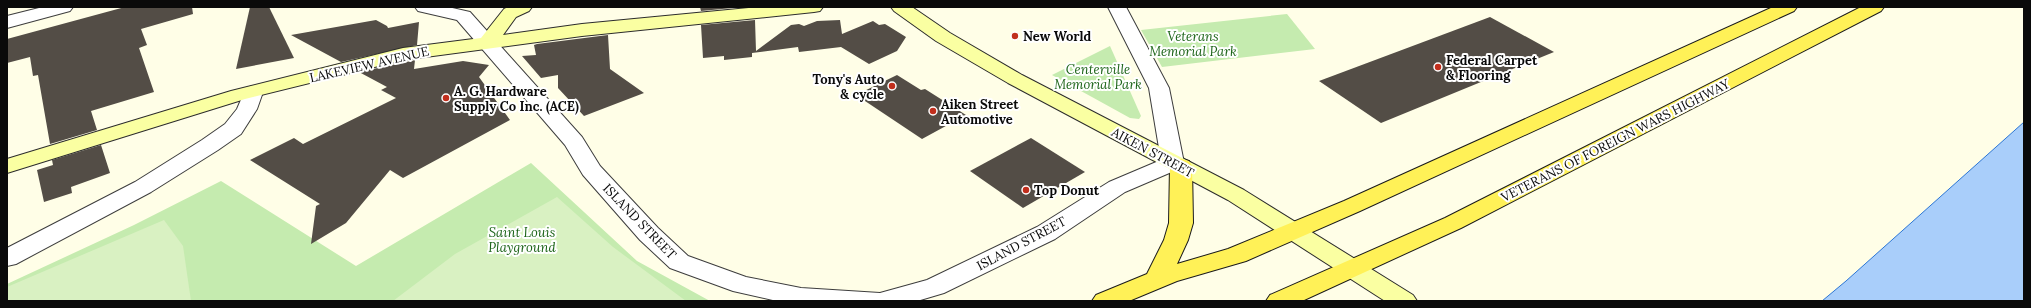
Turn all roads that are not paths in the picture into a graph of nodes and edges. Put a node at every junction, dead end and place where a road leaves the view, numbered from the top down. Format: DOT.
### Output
graph roads {
  1 [pos="64,7"];
  2 [pos="424,7"];
  3 [pos="523,7"];
  4 [pos="814,7"];
  5 [pos="900,7"];
  6 [pos="1117,7"];
  7 [pos="1788,7"];
  8 [pos="1875,7"];
  9 [pos="7,22"];
  10 [pos="488,42"];
  11 [pos="253,92"];
  12 [pos="1177,165"];
  13 [pos="7,166"];
  14 [pos="1293,231"];
  15 [pos="7,258"];
  16 [pos="1352,269"];
  17 [pos="1157,279"];
  18 [pos="876,301"];
  19 [pos="885,301"];
  20 [pos="1105,301"];
  21 [pos="1279,301"];
  22 [pos="1404,301"];
  1 -- 9 [label="street"];
  2 -- 10 [label="street, ISLAND STREET"];
  3 -- 10 [label="main road"];
  4 -- 10 [label="main road, LAKEVIEW AVENUE"];
  5 -- 12 [label="main road, AIKEN STREET"];
  6 -- 12 [label="street"];
  7 -- 14 [label="main road"];
  8 -- 16 [label="main road, VETERANS OF FOREIGN WARS HIGHWAY"];
  10 -- 11 [label="main road, LAKEVIEW AVENUE"];
  10 -- 18 [label="street, ISLAND STREET"];
  11 -- 13 [label="main road, LAKEVIEW AVENUE"];
  11 -- 15 [label="street"];
  12 -- 14 [label="main road, AIKEN STREET"];
  12 -- 17 [label="main road"];
  12 -- 19 [label="street, ISLAND STREET"];
  14 -- 16 [label="main road, AIKEN STREET"];
  14 -- 17 [label="main road"];
  16 -- 21 [label="main road"];
  16 -- 22 [label="main road, AIKEN STREET"];
  17 -- 20 [label="main road"];
}
